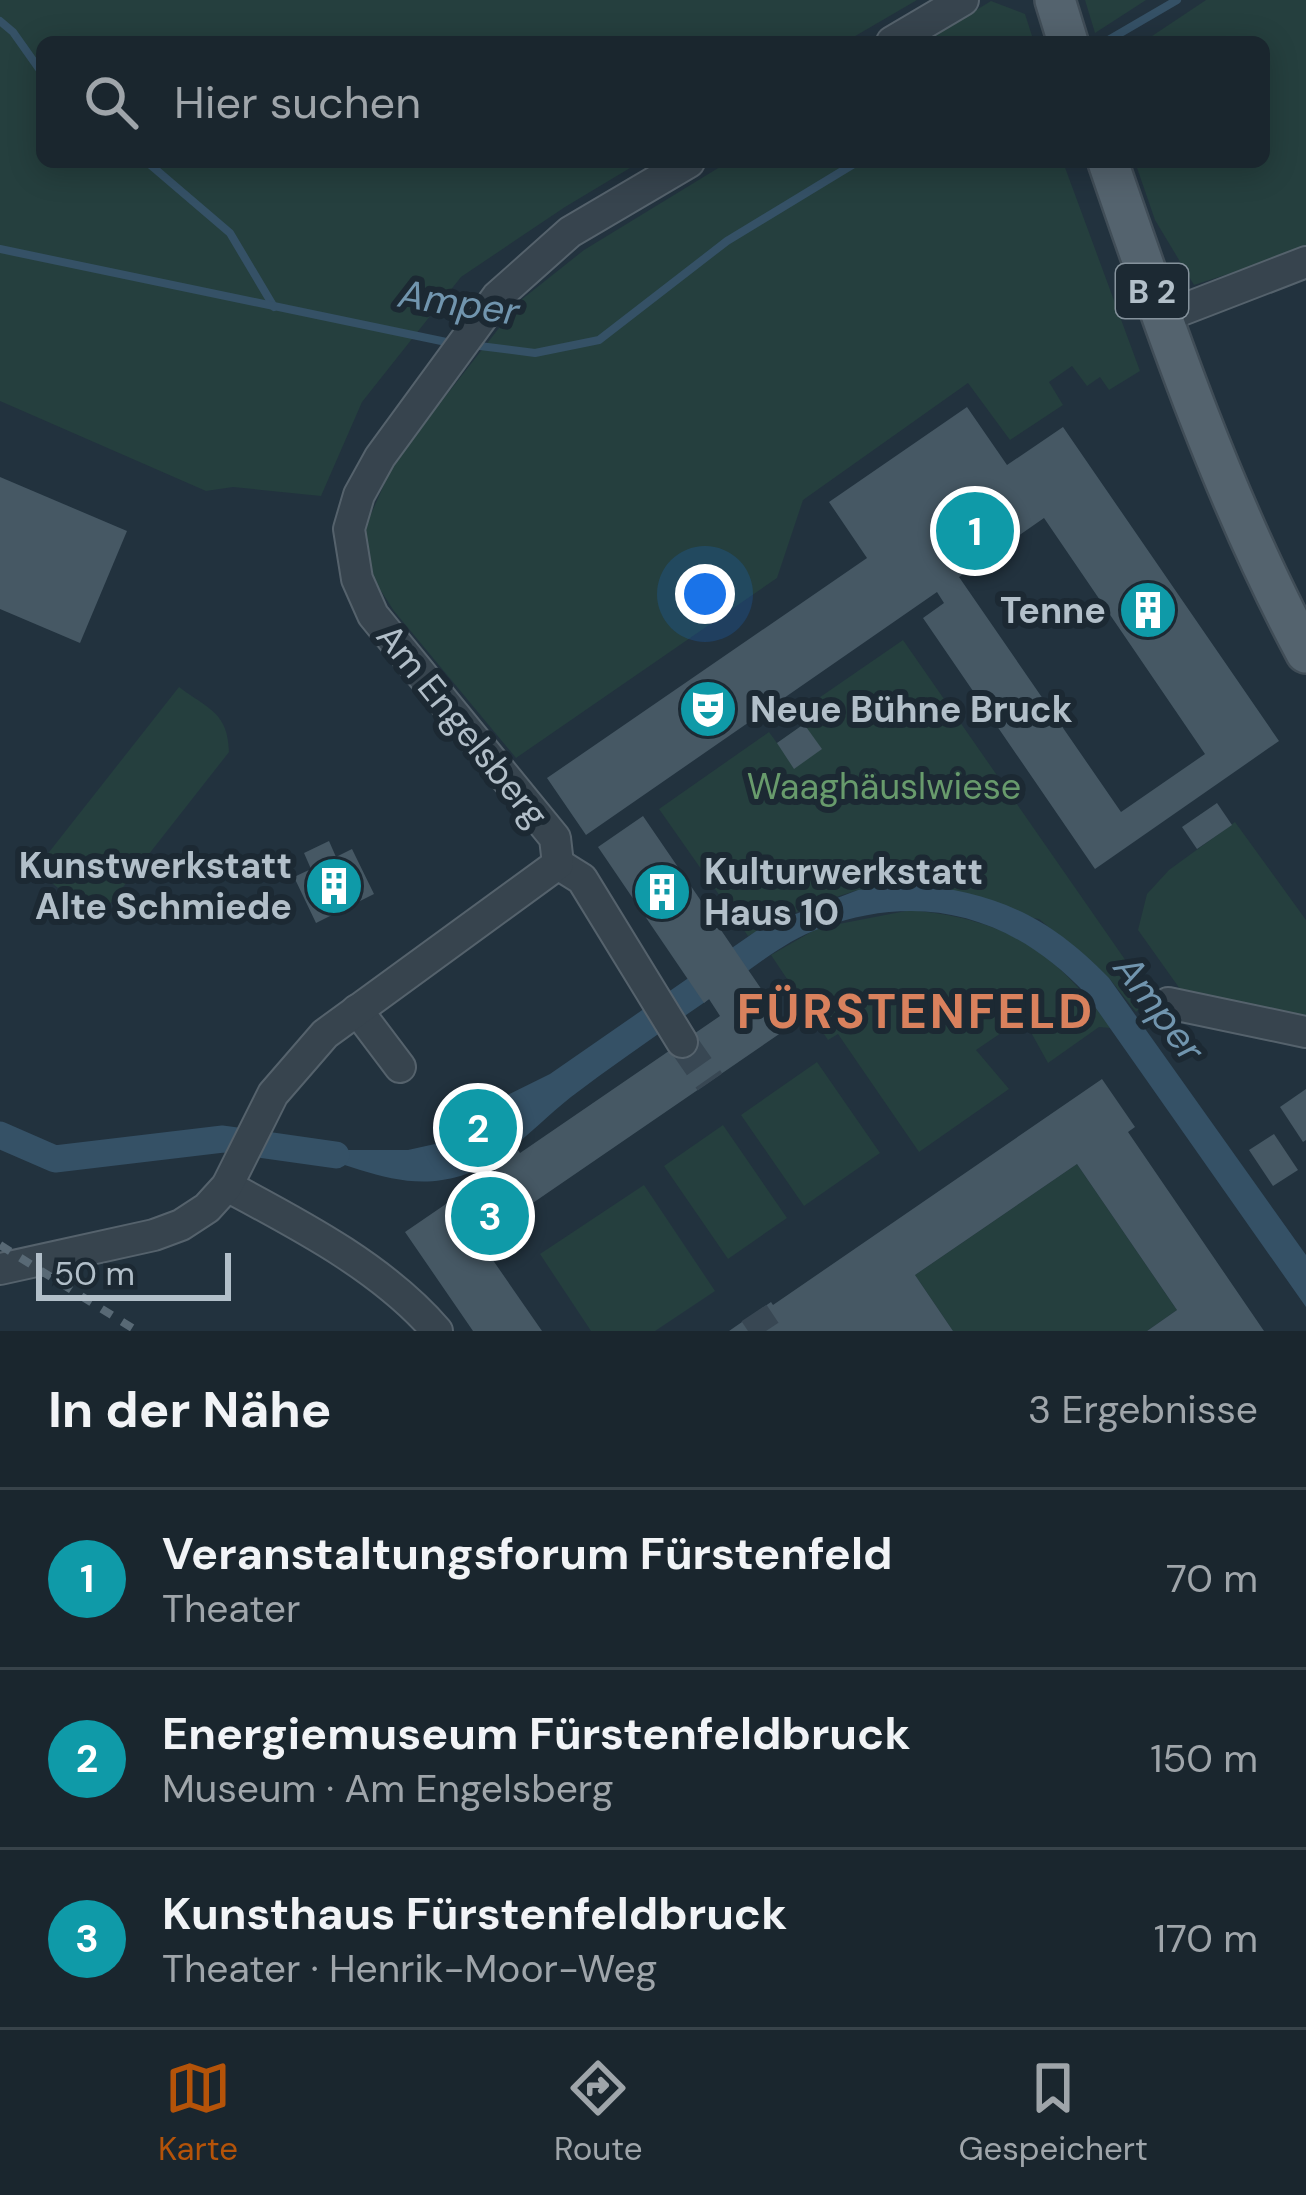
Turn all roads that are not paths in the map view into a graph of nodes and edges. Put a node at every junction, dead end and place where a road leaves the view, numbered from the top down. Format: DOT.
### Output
graph roads {
  1 [pos="963,0"];
  2 [pos="902,36"];
  3 [pos="679,168"];
  4 [pos="1110,168"];
  5 [pos="1306,262"];
  6 [pos="1161,318"];
  7 [pos="1306,653"];
  8 [pos="557,864"];
  9 [pos="1168,1003"];
  10 [pos="357,1010"];
  11 [pos="1306,1032"];
  12 [pos="678,1035"];
  13 [pos="400,1067"];
  14 [pos="238,1160"];
  15 [pos="0,1269"];
  16 [pos="437,1331"];
  1 -- 2 [label="street"];
  3 -- 8 [label="street, Am Engelsberg"];
  4 -- 6 [label="main road, B 2"];
  5 -- 6 [label="street"];
  6 -- 7 [label="main road, B 2"];
  8 -- 10 [label="street, Am Engelsberg"];
  8 -- 12 [label="street"];
  9 -- 11 [label="street"];
  10 -- 13 [label="street"];
  10 -- 14 [label="street, Am Engelsberg"];
  14 -- 15 [label="street, Am Engelsberg"];
  14 -- 16 [label="street"];
}
